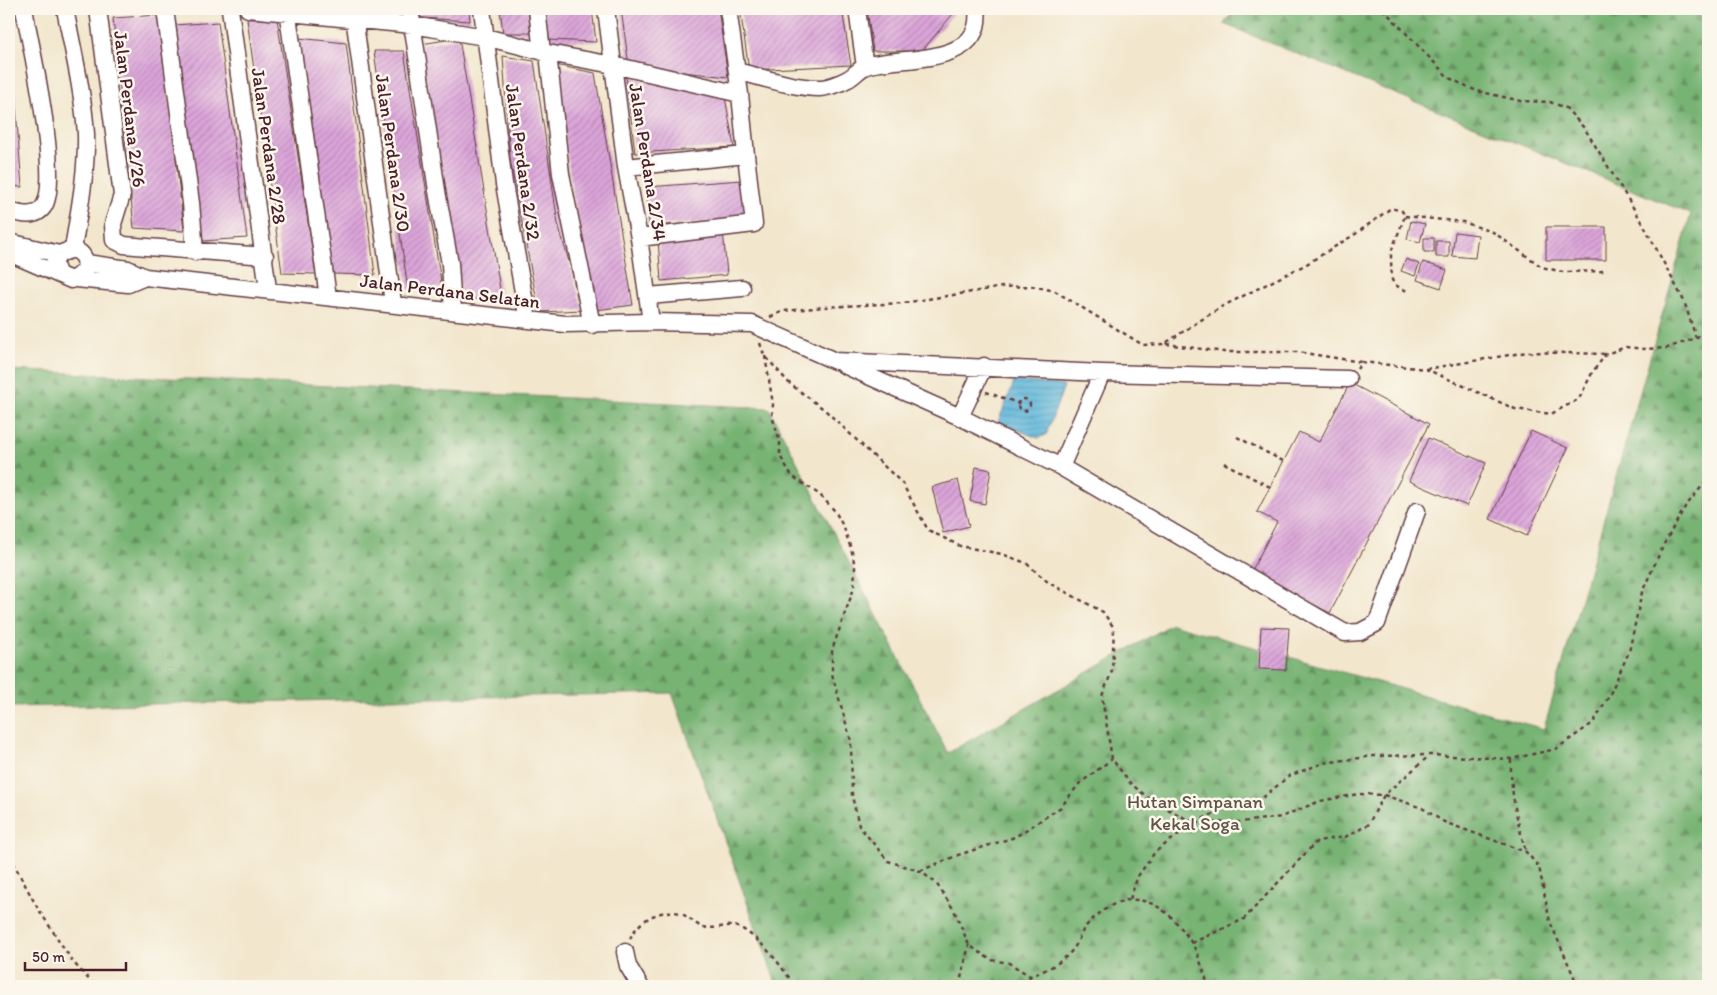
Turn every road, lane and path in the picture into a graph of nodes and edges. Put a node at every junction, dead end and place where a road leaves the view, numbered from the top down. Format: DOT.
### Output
graph roads {
  1 [pos="24,9"];
  2 [pos="65,9"];
  3 [pos="98,9"];
  4 [pos="165,9"];
  5 [pos="230,9"];
  6 [pos="248,9"];
  7 [pos="482,9"];
  8 [pos="537,9"];
  9 [pos="606,9"];
  10 [pos="728,9"];
  11 [pos="857,9"];
  12 [pos="977,9"];
  13 [pos="1382,9"];
  14 [pos="287,11"];
  15 [pos="353,14"];
  16 [pos="412,17"];
  17 [pos="485,37"];
  18 [pos="545,53"];
  19 [pos="613,65"];
  20 [pos="865,66"];
  21 [pos="737,71"];
  22 [pos="740,94"];
  23 [pos="746,154"];
  24 [pos="626,167"];
  25 [pos="9,211"];
  26 [pos="1405,216"];
  27 [pos="639,238"];
  28 [pos="9,242"];
  29 [pos="66,251"];
  30 [pos="195,252"];
  31 [pos="9,253"];
  32 [pos="265,256"];
  33 [pos="86,263"];
  34 [pos="1606,271"];
  35 [pos="58,274"];
  36 [pos="145,277"];
  37 [pos="76,279"];
  38 [pos="742,288"];
  39 [pos="268,289"];
  40 [pos="1408,292"];
  41 [pos="328,296"];
  42 [pos="648,296"];
  43 [pos="393,304"];
  44 [pos="454,311"];
  45 [pos="528,320"];
  46 [pos="651,322"];
  47 [pos="752,324"];
  48 [pos="592,325"];
  49 [pos="1708,328"];
  50 [pos="1696,338"];
  51 [pos="1164,344"];
  52 [pos="1606,354"];
  53 [pos="764,355"];
  54 [pos="835,360"];
  55 [pos="1362,362"];
  56 [pos="984,366"];
  57 [pos="1426,369"];
  58 [pos="1102,373"];
  59 [pos="1348,379"];
  60 [pos="999,397"];
  61 [pos="1018,403"];
  62 [pos="960,417"];
  63 [pos="1237,437"];
  64 [pos="1284,461"];
  65 [pos="1224,463"];
  66 [pos="1061,467"];
  67 [pos="1708,479"];
  68 [pos="1270,487"];
  69 [pos="1417,511"];
  70 [pos="1430,755"];
  71 [pos="1112,759"];
  72 [pos="1511,759"];
  73 [pos="1384,795"];
  74 [pos="1194,823"];
  75 [pos="1526,852"];
  76 [pos="9,855"];
  77 [pos="920,871"];
  78 [pos="1130,899"];
  79 [pos="1192,943"];
  80 [pos="969,945"];
  81 [pos="625,952"];
  82 [pos="1030,976"];
  83 [pos="95,986"];
  84 [pos="640,986"];
  85 [pos="795,986"];
  86 [pos="959,986"];
  87 [pos="1027,986"];
  88 [pos="1209,986"];
  89 [pos="1578,986"];
  1 -- 25 [label="street"];
  2 -- 29 [label="street"];
  3 -- 30 [label="street, Jalan Perdana 2/26"];
  4 -- 30 [label="street"];
  5 -- 32 [label="street, Jalan Perdana 2/28"];
  6 -- 14 [label="street"];
  7 -- 17 [label="street, Jalan Perdana 2/32"];
  8 -- 18 [label="street"];
  9 -- 19 [label="street, Jalan Perdana 2/34"];
  10 -- 21 [label="street"];
  11 -- 20 [label="street"];
  12 -- 20 [label="street"];
  13 -- 50 [label="path"];
  14 -- 15 [label="street"];
  14 -- 41 [label="street"];
  15 -- 16 [label="street"];
  15 -- 43 [label="street, Jalan Perdana 2/30"];
  16 -- 17 [label="street"];
  16 -- 44 [label="street"];
  17 -- 18 [label="street"];
  17 -- 45 [label="street, Jalan Perdana 2/32"];
  18 -- 19 [label="street"];
  18 -- 48 [label="street"];
  19 -- 22 [label="street"];
  19 -- 24 [label="street, Jalan Perdana 2/34"];
  20 -- 21 [label="street"];
  21 -- 22 [label="street"];
  22 -- 23 [label="street"];
  23 -- 24 [label="street"];
  23 -- 27 [label="street"];
  24 -- 27 [label="street, Jalan Perdana 2/34"];
  26 -- 34 [label="path"];
  26 -- 40 [label="path"];
  26 -- 51 [label="path"];
  27 -- 42 [label="street, Jalan Perdana 2/34"];
  28 -- 29 [label="street"];
  29 -- 33 [label="street"];
  29 -- 35 [label="street"];
  30 -- 32 [label="street, Jalan Perdana 2/26"];
  31 -- 35 [label="street"];
  32 -- 39 [label="street, Jalan Perdana 2/28"];
  33 -- 36 [label="street"];
  33 -- 37 [label="street"];
  35 -- 37 [label="street"];
  36 -- 37 [label="street"];
  36 -- 39 [label="street, Jalan Perdana Selatan"];
  38 -- 42 [label="street"];
  39 -- 41 [label="street, Jalan Perdana Selatan"];
  41 -- 43 [label="street, Jalan Perdana Selatan"];
  42 -- 46 [label="street, Jalan Perdana 2/34"];
  43 -- 44 [label="street, Jalan Perdana Selatan"];
  44 -- 45 [label="street, Jalan Perdana Selatan"];
  45 -- 48 [label="street, Jalan Perdana Selatan"];
  46 -- 47 [label="street, Jalan Perdana Selatan"];
  46 -- 48 [label="street, Jalan Perdana Selatan"];
  47 -- 51 [label="path"];
  47 -- 53 [label="path"];
  47 -- 54 [label="street"];
  49 -- 50 [label="path"];
  50 -- 52 [label="path"];
  51 -- 55 [label="path"];
  52 -- 57 [label="path"];
  52 -- 57 [label="path"];
  53 -- 71 [label="path"];
  53 -- 77 [label="path"];
  54 -- 56 [label="street"];
  54 -- 62 [label="street"];
  55 -- 57 [label="path"];
  55 -- 59 [label="path"];
  56 -- 58 [label="street"];
  56 -- 62 [label="street"];
  58 -- 59 [label="street"];
  58 -- 66 [label="street"];
  60 -- 61 [label="path"];
  61 -- 61 [label="path"];
  62 -- 66 [label="street"];
  63 -- 64 [label="path"];
  65 -- 68 [label="path"];
  66 -- 69 [label="street"];
  67 -- 72 [label="path"];
  70 -- 72 [label="path"];
  70 -- 73 [label="path"];
  70 -- 74 [label="path"];
  71 -- 74 [label="path"];
  71 -- 77 [label="path"];
  72 -- 75 [label="path"];
  73 -- 74 [label="path"];
  73 -- 75 [label="path"];
  73 -- 79 [label="path"];
  74 -- 78 [label="path"];
  75 -- 89 [label="path"];
  76 -- 83 [label="path"];
  77 -- 80 [label="path"];
  78 -- 79 [label="path"];
  78 -- 82 [label="path"];
  79 -- 88 [label="path"];
  80 -- 82 [label="path"];
  80 -- 86 [label="path"];
  81 -- 84 [label="street"];
  81 -- 85 [label="path"];
  82 -- 87 [label="path"];
}
